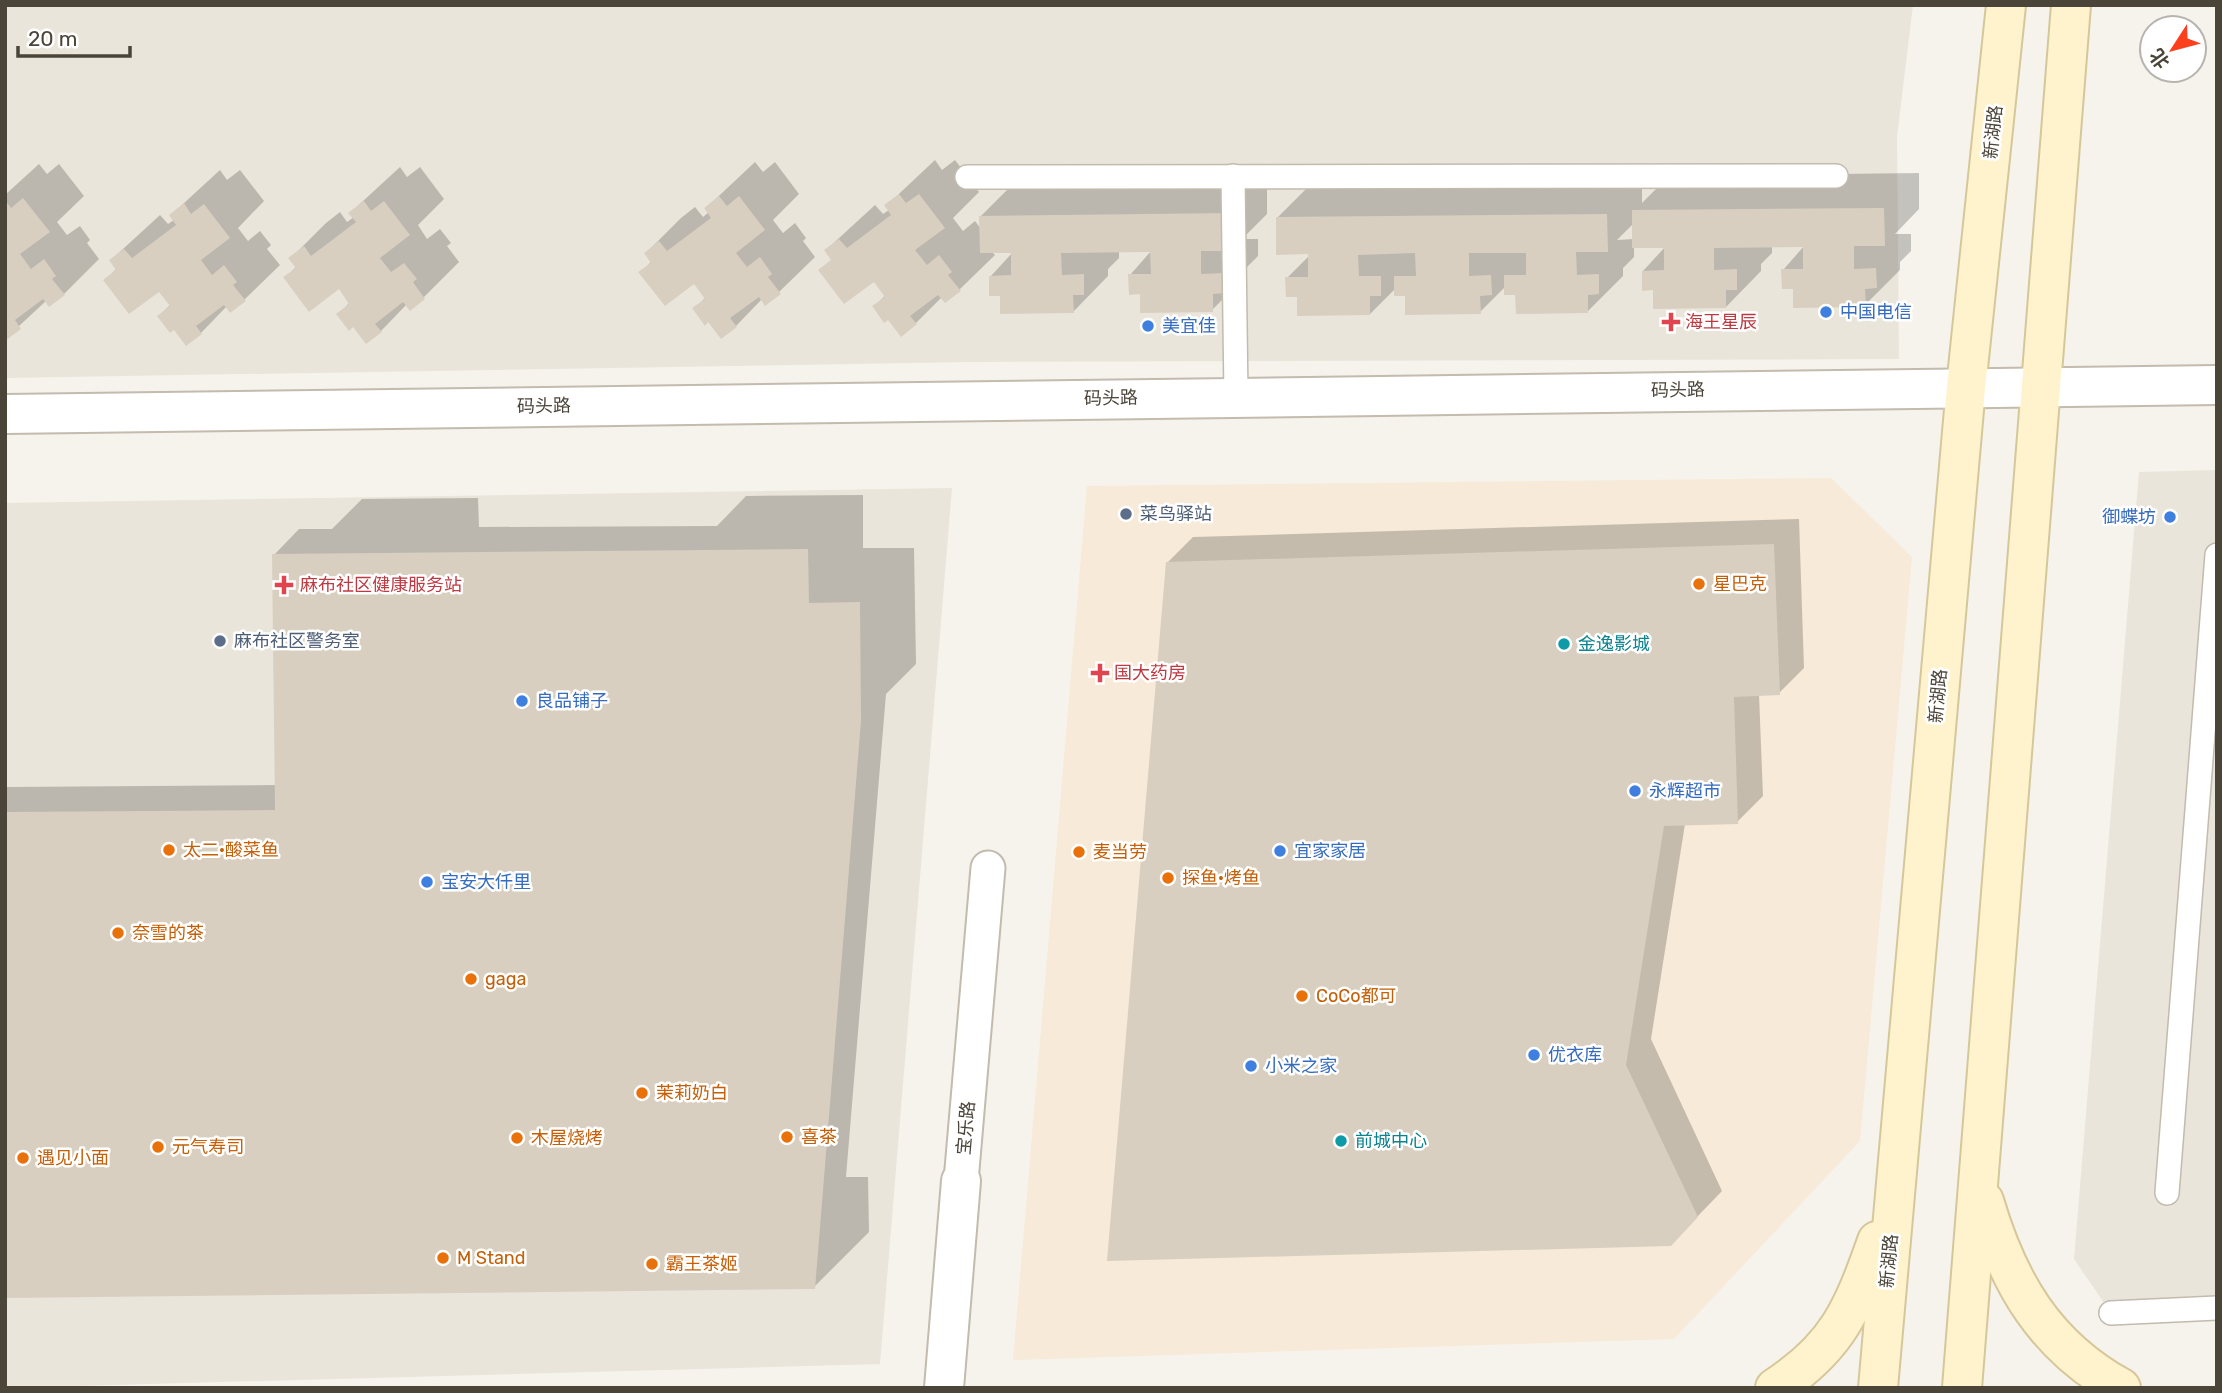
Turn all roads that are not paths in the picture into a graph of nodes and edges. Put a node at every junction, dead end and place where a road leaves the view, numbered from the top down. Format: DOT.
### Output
graph roads {
  1 [pos="2006,5"];
  2 [pos="2071,5"];
  3 [pos="1233,176"];
  4 [pos="1836,176"];
  5 [pos="967,177"];
  6 [pos="2217,385"];
  7 [pos="2042,386"];
  8 [pos="1966,387"];
  9 [pos="1236,397"];
  10 [pos="5,414"];
  11 [pos="2217,555"];
  12 [pos="988,868"];
  13 [pos="961,1181"];
  14 [pos="1978,1183"];
  15 [pos="1895,1190"];
  16 [pos="2167,1193"];
  17 [pos="2217,1308"];
  18 [pos="2111,1313"];
  19 [pos="944,1388"];
  20 [pos="1775,1388"];
  21 [pos="1878,1388"];
  22 [pos="1962,1388"];
  23 [pos="2121,1388"];
  1 -- 8 [label="main road, 新湖路"];
  2 -- 7 [label="main road"];
  3 -- 4 [label="lane"];
  3 -- 5 [label="lane"];
  3 -- 9 [label="lane"];
  6 -- 7 [label="street, 码头路"];
  7 -- 8 [label="street, 码头路"];
  7 -- 14 [label="main road"];
  8 -- 9 [label="street, 码头路"];
  8 -- 15 [label="main road, 新湖路"];
  9 -- 10 [label="street, 码头路"];
  11 -- 16 [label="lane"];
  12 -- 13 [label="street, 宝乐路"];
  13 -- 19 [label="street, 宝乐路"];
  14 -- 22 [label="main road"];
  14 -- 23 [label="main road"];
  15 -- 20 [label="main road"];
  15 -- 21 [label="main road, 新湖路"];
  17 -- 18 [label="lane"];
}
